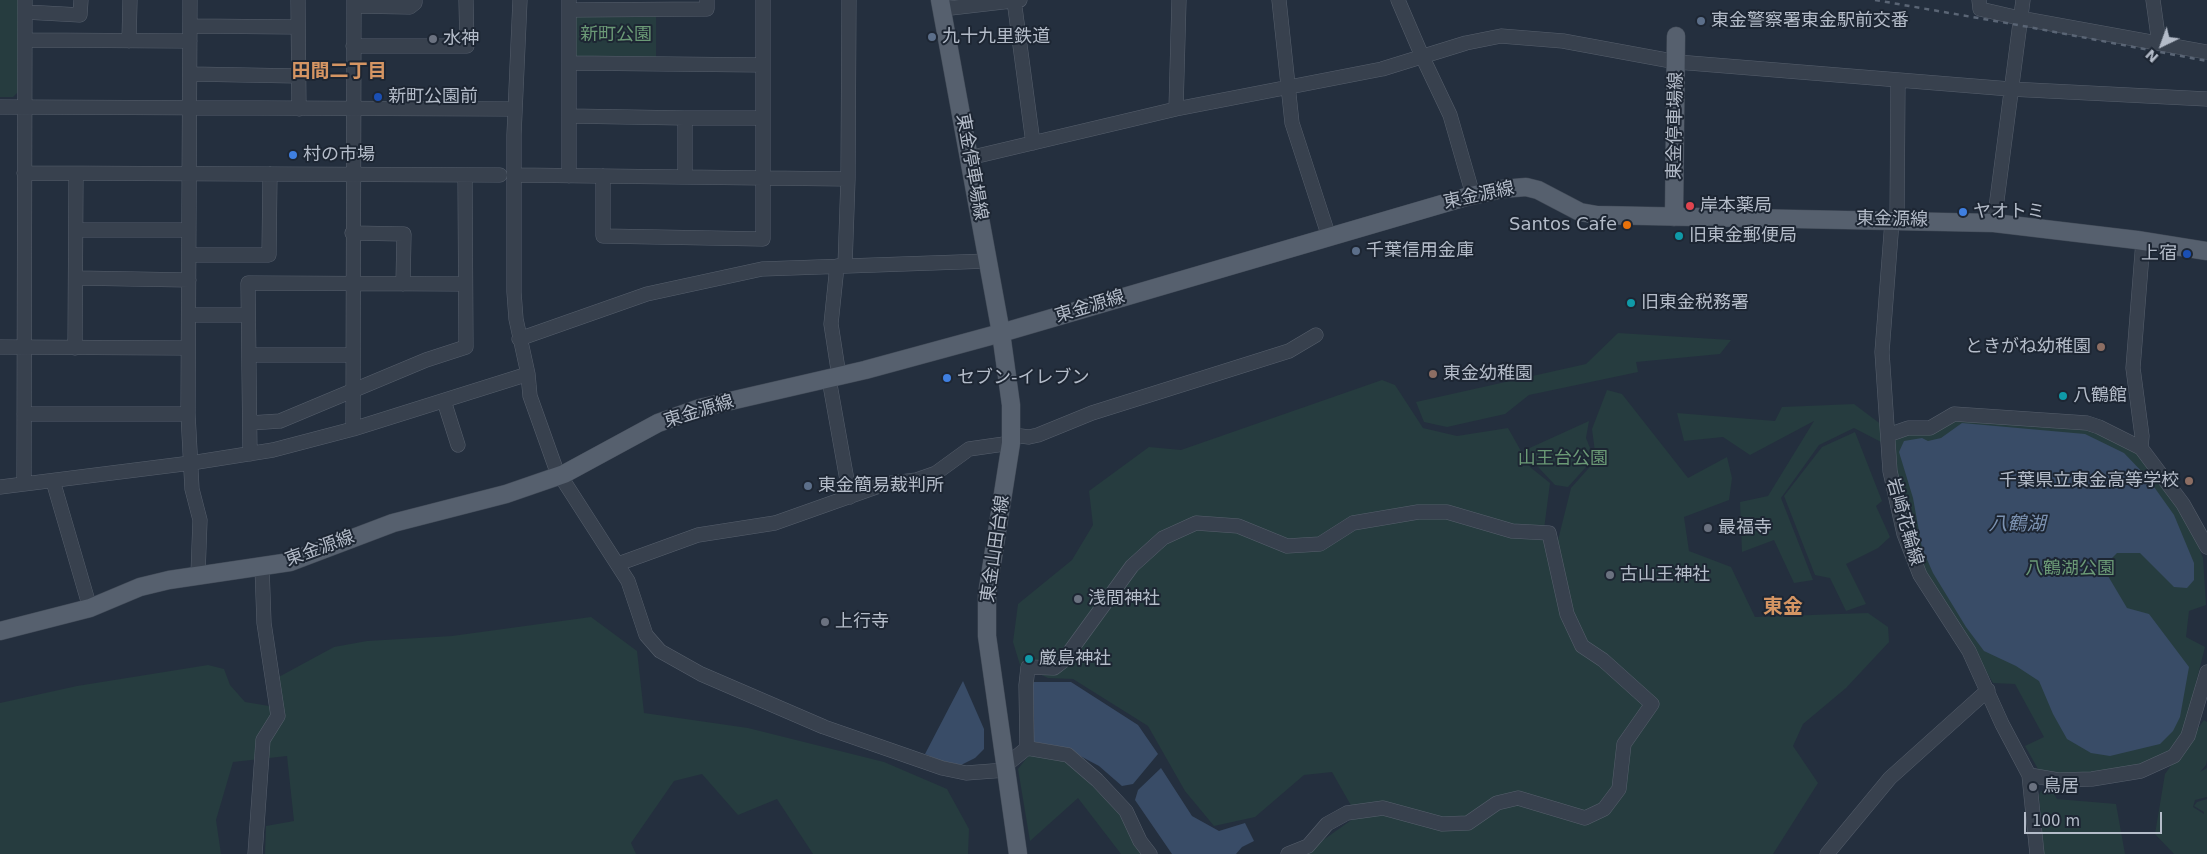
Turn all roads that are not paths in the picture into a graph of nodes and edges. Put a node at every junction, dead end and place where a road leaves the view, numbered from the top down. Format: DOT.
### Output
graph roads {
  1 [pos="80,0"];
  2 [pos="130,0"];
  3 [pos="190,0"];
  4 [pos="298,0"];
  5 [pos="415,0"];
  6 [pos="466,0"];
  7 [pos="520,0"];
  8 [pos="707,0"];
  9 [pos="763,0"];
  10 [pos="849,0"];
  11 [pos="1016,0"];
  12 [pos="1179,0"];
  13 [pos="1279,0"];
  14 [pos="1398,0"];
  15 [pos="1979,0"];
  16 [pos="2023,0"];
  17 [pos="2153,0"];
  18 [pos="354,3"];
  19 [pos="941,4"];
  20 [pos="569,5"];
  21 [pos="25,6"];
  22 [pos="2019,18"];
  23 [pos="190,26"];
  24 [pos="298,27"];
  25 [pos="1676,36"];
  26 [pos="25,40"];
  27 [pos="129,41"];
  28 [pos="190,41"];
  29 [pos="2159,43"];
  30 [pos="353,46"];
  31 [pos="2207,52"];
  32 [pos="1422,56"];
  33 [pos="1677,62"];
  34 [pos="569,63"];
  35 [pos="763,65"];
  36 [pos="190,74"];
  37 [pos="298,76"];
  38 [pos="1898,81"];
  39 [pos="1287,88"];
  40 [pos="2010,89"];
  41 [pos="2207,99"];
  42 [pos="0,107"];
  43 [pos="24,107"];
  44 [pos="190,108"];
  45 [pos="299,109"];
  46 [pos="352,109"];
  47 [pos="515,109"];
  48 [pos="1176,109"];
  49 [pos="569,116"];
  50 [pos="685,118"];
  51 [pos="763,118"];
  52 [pos="1033,143"];
  53 [pos="969,158"];
  54 [pos="24,173"];
  55 [pos="76,174"];
  56 [pos="190,174"];
  57 [pos="270,174"];
  58 [pos="352,174"];
  59 [pos="465,175"];
  60 [pos="507,175"];
  61 [pos="569,176"];
  62 [pos="603,176"];
  63 [pos="685,176"];
  64 [pos="763,177"];
  65 [pos="848,178"];
  66 [pos="1473,195"];
  67 [pos="1674,217"];
  68 [pos="1894,221"];
  69 [pos="1994,223"];
  70 [pos="76,230"];
  71 [pos="189,230"];
  72 [pos="352,233"];
  73 [pos="1329,237"];
  74 [pos="2143,241"];
  75 [pos="2207,251"];
  76 [pos="189,255"];
  77 [pos="988,261"];
  78 [pos="841,266"];
  79 [pos="76,278"];
  80 [pos="189,280"];
  81 [pos="352,283"];
  82 [pos="403,284"];
  83 [pos="465,284"];
  84 [pos="189,315"];
  85 [pos="248,315"];
  86 [pos="1001,333"];
  87 [pos="1316,335"];
  88 [pos="519,339"];
  89 [pos="0,348"];
  90 [pos="24,348"];
  91 [pos="75,348"];
  92 [pos="188,348"];
  93 [pos="249,355"];
  94 [pos="353,355"];
  95 [pos="528,374"];
  96 [pos="834,378"];
  97 [pos="353,392"];
  98 [pos="444,401"];
  99 [pos="24,414"];
  100 [pos="188,414"];
  101 [pos="250,423"];
  102 [pos="353,429"];
  103 [pos="1888,435"];
  104 [pos="1011,439"];
  105 [pos="458,445"];
  106 [pos="2141,448"];
  107 [pos="250,454"];
  108 [pos="191,463"];
  109 [pos="560,476"];
  110 [pos="53,481"];
  111 [pos="24,484"];
  112 [pos="0,487"];
  113 [pos="850,496"];
  114 [pos="2207,548"];
  115 [pos="618,564"];
  116 [pos="262,567"];
  117 [pos="198,574"];
  118 [pos="90,608"];
  119 [pos="0,631"];
  120 [pos="2207,672"];
  121 [pos="1988,690"];
  122 [pos="1027,748"];
  123 [pos="1005,768"];
  124 [pos="2029,776"];
  125 [pos="255,854"];
  126 [pos="1018,854"];
  127 [pos="1150,854"];
  128 [pos="1288,854"];
  129 [pos="1827,854"];
  130 [pos="2036,854"];
  1 -- 21 [label="street"];
  2 -- 27 [label="street"];
  3 -- 23 [label="street"];
  4 -- 24 [label="street"];
  5 -- 18 [label="street"];
  6 -- 30 [label="street"];
  7 -- 47 [label="street"];
  8 -- 20 [label="street"];
  9 -- 35 [label="street"];
  10 -- 65 [label="street"];
  11 -- 19 [label="street"];
  11 -- 52 [label="street"];
  12 -- 48 [label="street"];
  13 -- 39 [label="street"];
  14 -- 32 [label="street"];
  15 -- 22 [label="street"];
  16 -- 22 [label="street"];
  17 -- 29 [label="street"];
  18 -- 30 [label="street"];
  19 -- 53 [label="main road, 東金停車場線"];
  20 -- 34 [label="street"];
  21 -- 26 [label="street"];
  22 -- 29 [label="street"];
  22 -- 40 [label="street"];
  23 -- 24 [label="street"];
  23 -- 28 [label="street"];
  24 -- 37 [label="street"];
  25 -- 33 [label="main road, 東金停車場線"];
  26 -- 27 [label="street"];
  26 -- 43 [label="street"];
  27 -- 28 [label="street"];
  28 -- 36 [label="street"];
  29 -- 31 [label="street"];
  30 -- 46 [label="street"];
  32 -- 33 [label="street"];
  32 -- 39 [label="street"];
  32 -- 66 [label="street"];
  33 -- 38 [label="street"];
  33 -- 67 [label="main road, 東金停車場線"];
  34 -- 35 [label="street"];
  34 -- 49 [label="street"];
  35 -- 51 [label="street"];
  36 -- 37 [label="street"];
  36 -- 44 [label="street"];
  37 -- 45 [label="street"];
  38 -- 40 [label="street"];
  38 -- 68 [label="street, 岩崎花輪線"];
  39 -- 48 [label="street"];
  39 -- 73 [label="street"];
  40 -- 41 [label="street"];
  40 -- 69 [label="street"];
  42 -- 43 [label="street"];
  43 -- 44 [label="street"];
  43 -- 54 [label="street"];
  44 -- 45 [label="street"];
  44 -- 56 [label="street"];
  45 -- 46 [label="street"];
  46 -- 47 [label="street"];
  46 -- 58 [label="street"];
  47 -- 60 [label="street"];
  48 -- 52 [label="street"];
  49 -- 50 [label="street"];
  49 -- 61 [label="street"];
  50 -- 51 [label="street"];
  50 -- 63 [label="street"];
  51 -- 64 [label="street"];
  52 -- 53 [label="street"];
  53 -- 77 [label="main road, 東金停車場線"];
  54 -- 55 [label="street"];
  54 -- 90 [label="street"];
  55 -- 56 [label="street"];
  55 -- 70 [label="street"];
  56 -- 57 [label="street"];
  56 -- 71 [label="street"];
  57 -- 58 [label="street"];
  57 -- 76 [label="street"];
  58 -- 59 [label="street"];
  58 -- 72 [label="street"];
  59 -- 60 [label="street"];
  59 -- 83 [label="street"];
  60 -- 61 [label="street"];
  60 -- 88 [label="street"];
  61 -- 62 [label="street"];
  62 -- 63 [label="street"];
  62 -- 64 [label="street"];
  63 -- 64 [label="street"];
  64 -- 65 [label="street"];
  65 -- 78 [label="street"];
  66 -- 67 [label="main road, 東金源線"];
  66 -- 73 [label="main road, 東金源線"];
  67 -- 68 [label="main road, 東金源線"];
  68 -- 69 [label="main road, 東金源線"];
  68 -- 103 [label="street, 岩崎花輪線"];
  69 -- 74 [label="main road, 東金源線"];
  70 -- 71 [label="street"];
  70 -- 79 [label="street"];
  71 -- 76 [label="street"];
  72 -- 81 [label="street"];
  72 -- 82 [label="street"];
  73 -- 86 [label="main road, 東金源線"];
  74 -- 75 [label="main road, 東金源線"];
  74 -- 106 [label="street"];
  76 -- 80 [label="street"];
  77 -- 78 [label="street"];
  77 -- 86 [label="main road, 東金停車場線"];
  78 -- 88 [label="street"];
  78 -- 96 [label="street"];
  79 -- 80 [label="street"];
  79 -- 91 [label="street"];
  80 -- 84 [label="street"];
  81 -- 82 [label="street"];
  81 -- 85 [label="street"];
  81 -- 94 [label="street"];
  82 -- 83 [label="street"];
  83 -- 97 [label="street"];
  84 -- 85 [label="street"];
  84 -- 92 [label="street"];
  85 -- 93 [label="street"];
  86 -- 96 [label="main road, 東金源線"];
  86 -- 104 [label="main road, 東金山田台線"];
  87 -- 104 [label="street"];
  88 -- 95 [label="street"];
  89 -- 90 [label="street"];
  90 -- 91 [label="street"];
  90 -- 99 [label="street"];
  91 -- 92 [label="street"];
  92 -- 100 [label="street"];
  93 -- 94 [label="street"];
  93 -- 101 [label="street"];
  94 -- 97 [label="street"];
  95 -- 98 [label="street"];
  95 -- 109 [label="street"];
  96 -- 109 [label="main road, 東金源線"];
  96 -- 113 [label="street"];
  97 -- 101 [label="street"];
  97 -- 102 [label="street"];
  98 -- 102 [label="street"];
  98 -- 105 [label="street"];
  99 -- 100 [label="street"];
  99 -- 111 [label="street"];
  100 -- 108 [label="street"];
  101 -- 107 [label="street"];
  102 -- 107 [label="street"];
  103 -- 106 [label="street"];
  103 -- 121 [label="street, 岩崎花輪線"];
  104 -- 113 [label="street"];
  104 -- 123 [label="main road, 東金山田台線"];
  106 -- 114 [label="street"];
  107 -- 108 [label="street"];
  108 -- 110 [label="street"];
  108 -- 117 [label="street"];
  109 -- 115 [label="street"];
  109 -- 116 [label="main road, 東金源線"];
  110 -- 111 [label="street"];
  110 -- 118 [label="street"];
  111 -- 112 [label="street"];
  113 -- 115 [label="street"];
  115 -- 123 [label="street"];
  116 -- 117 [label="main road, 東金源線"];
  116 -- 125 [label="street"];
  117 -- 118 [label="main road, 東金源線"];
  118 -- 119 [label="main road, 東金源線"];
  120 -- 124 [label="street"];
  121 -- 124 [label="street, 岩崎花輪線"];
  121 -- 129 [label="street"];
  122 -- 123 [label="street"];
  122 -- 127 [label="street"];
  122 -- 128 [label="street"];
  123 -- 126 [label="main road, 東金山田台線"];
  124 -- 130 [label="street, 岩崎花輪線"];
}
